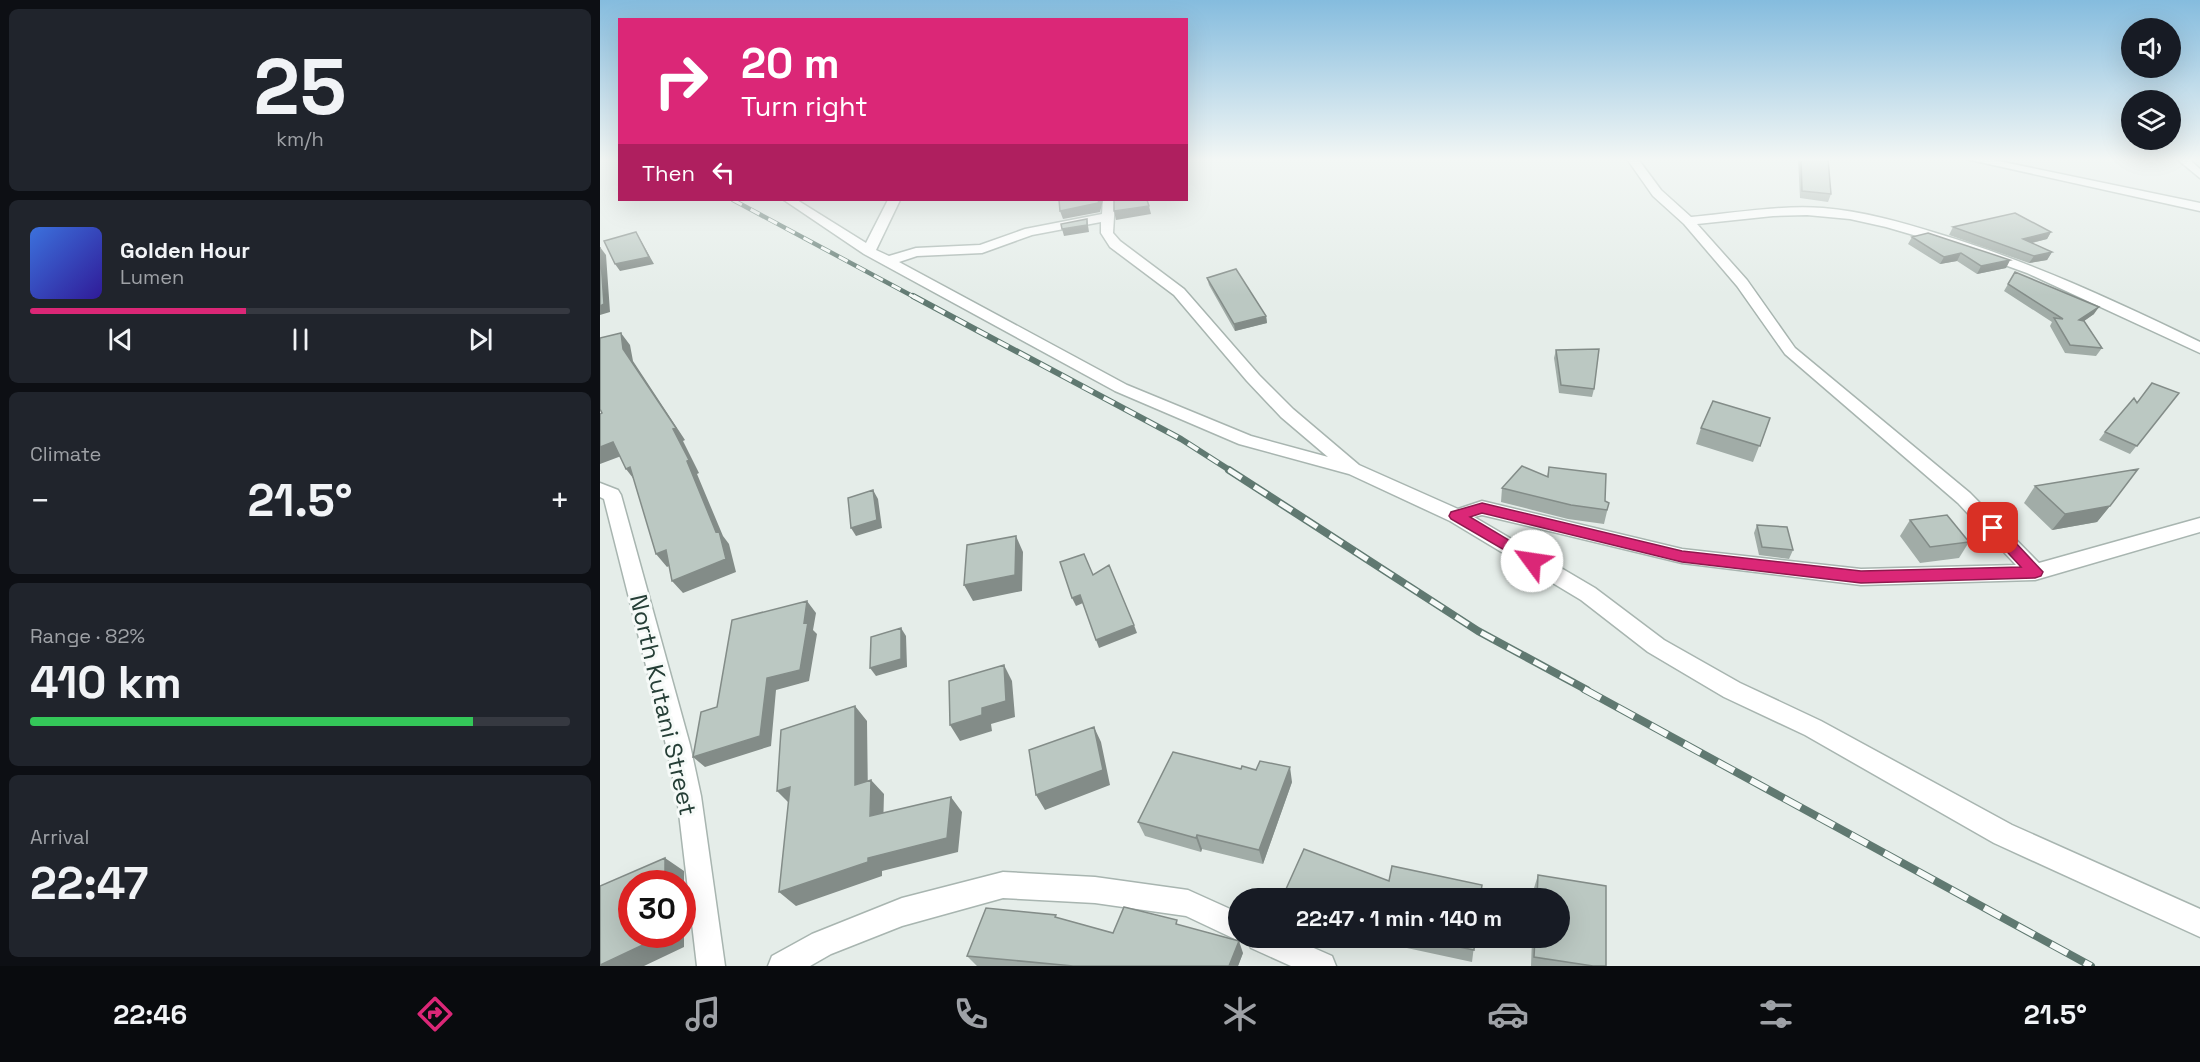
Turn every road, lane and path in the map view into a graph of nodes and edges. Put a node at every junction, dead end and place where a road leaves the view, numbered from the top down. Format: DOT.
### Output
graph roads {
  1 [pos="796,204"];
  2 [pos="892,204"];
  3 [pos="1109,204"];
  4 [pos="1669,204"];
  5 [pos="1107,217"];
  6 [pos="1688,221"];
  7 [pos="869,251"];
  8 [pos="888,261"];
  9 [pos="2200,348"];
  10 [pos="1355,470"];
  11 [pos="600,489"];
  12 [pos="1456,516"];
  13 [pos="2200,525"];
  14 [pos="2035,572"];
  15 [pos="1228,922"];
  16 [pos="2200,923"];
  17 [pos="1282,948"];
  18 [pos="1317,965"];
  19 [pos="711,966"];
  20 [pos="782,966"];
  1 -- 7 [label="street"];
  2 -- 7 [label="street"];
  3 -- 5 [label="street"];
  4 -- 6 [label="street"];
  5 -- 8 [label="street"];
  5 -- 10 [label="street"];
  6 -- 9 [label="street"];
  6 -- 14 [label="street"];
  7 -- 8 [label="street"];
  8 -- 10 [label="street"];
  10 -- 12 [label="street"];
  11 -- 19 [label="street, North Kutani Street"];
  12 -- 14 [label="street"];
  12 -- 16 [label="street"];
  13 -- 14 [label="street"];
  15 -- 20 [label="street"];
  17 -- 18 [label="street"];
}
